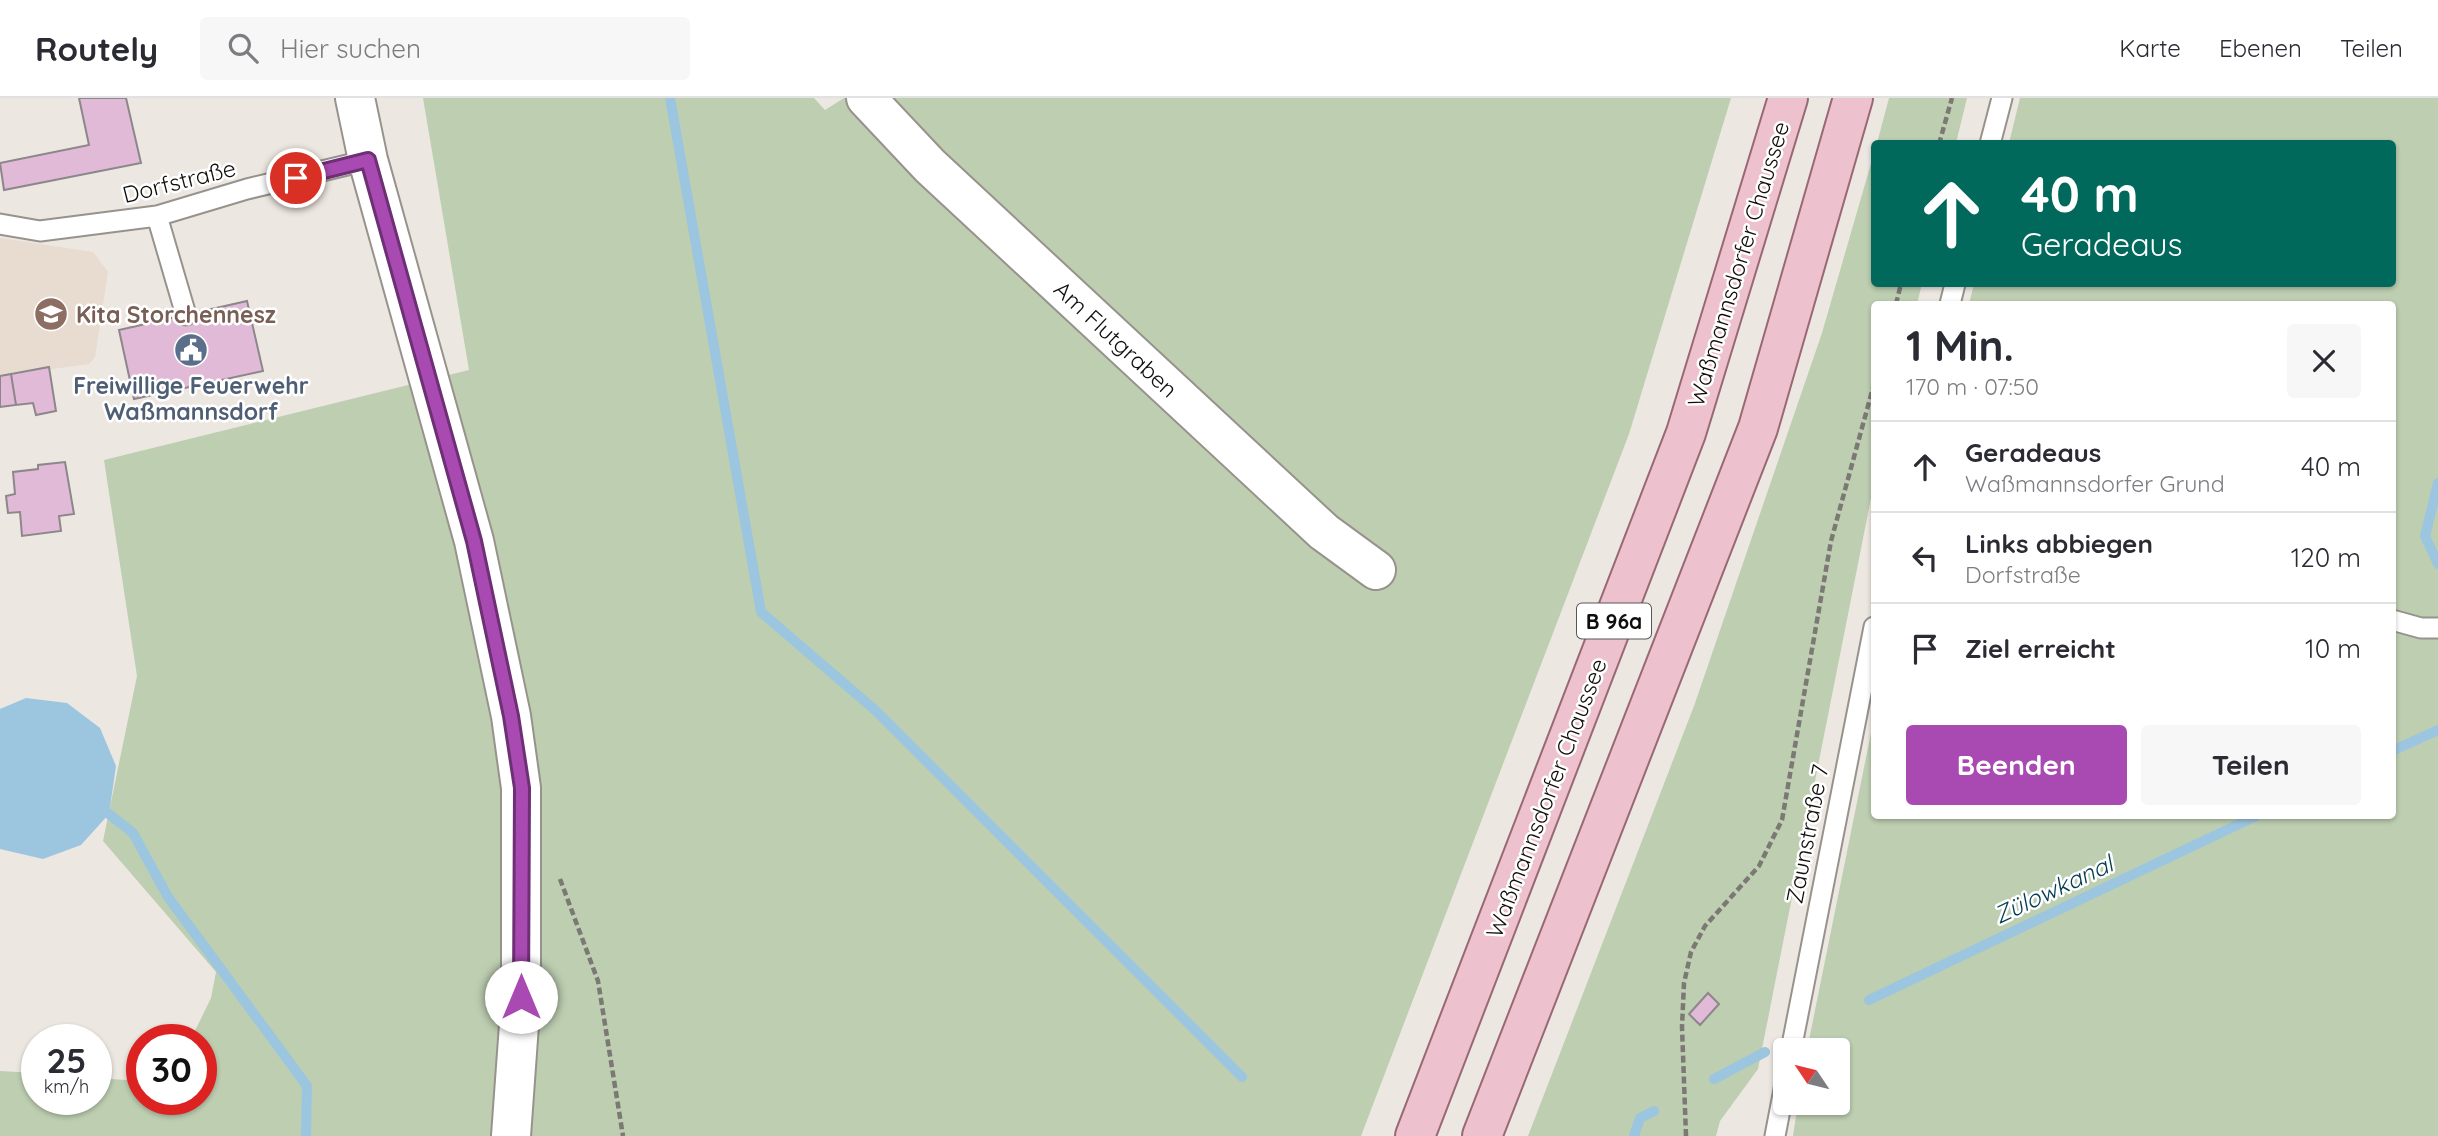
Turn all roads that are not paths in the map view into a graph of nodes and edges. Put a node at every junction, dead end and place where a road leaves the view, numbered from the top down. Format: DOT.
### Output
graph roads {
  1 [pos="355,98"];
  2 [pos="866,98"];
  3 [pos="1788,98"];
  4 [pos="1853,98"];
  5 [pos="2001,98"];
  6 [pos="1991,140"];
  7 [pos="368,160"];
  8 [pos="157,216"];
  9 [pos="0,225"];
  10 [pos="186,315"];
  11 [pos="1376,570"];
  12 [pos="2396,622"];
  13 [pos="2438,628"];
  14 [pos="1871,642"];
  15 [pos="1793,1038"];
  16 [pos="1779,1115"];
  17 [pos="512,1136"];
  18 [pos="1415,1136"];
  19 [pos="1482,1136"];
  20 [pos="1775,1136"];
  1 -- 7 [label="street"];
  2 -- 11 [label="street, Am Flutgraben"];
  3 -- 18 [label="main road, Waßmannsdorfer Chaussee / B 96a"];
  4 -- 19 [label="main road, B 96a"];
  5 -- 6 [label="lane"];
  7 -- 8 [label="lane, Dorfstraße"];
  7 -- 17 [label="street"];
  8 -- 9 [label="lane, Dorfstraße"];
  8 -- 10 [label="lane"];
  12 -- 13 [label="lane"];
  14 -- 15 [label="lane, Zaunstraße 7"];
  16 -- 20 [label="lane"];
}
